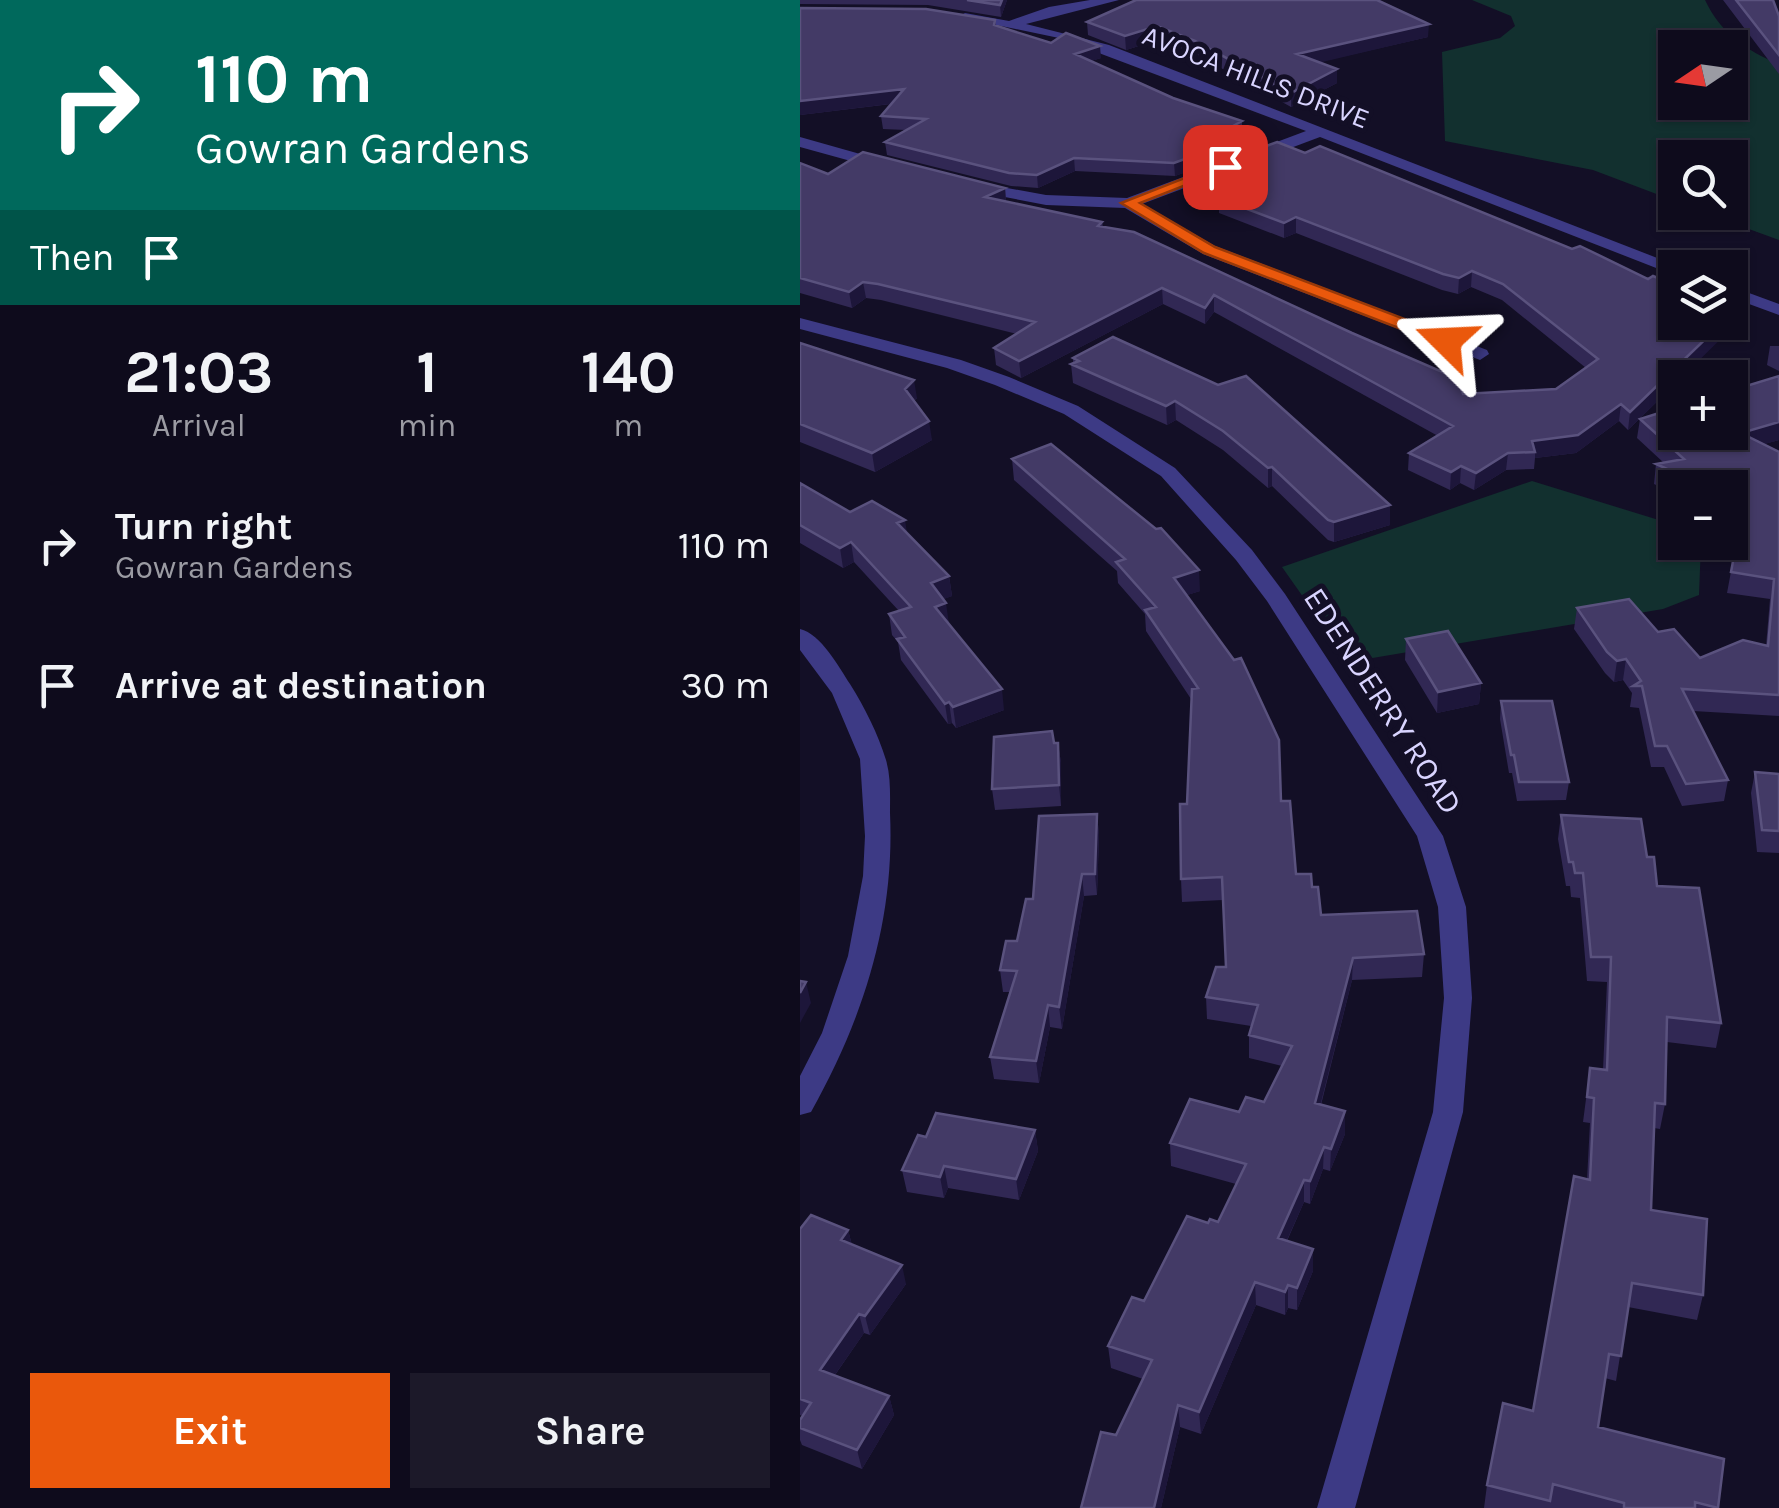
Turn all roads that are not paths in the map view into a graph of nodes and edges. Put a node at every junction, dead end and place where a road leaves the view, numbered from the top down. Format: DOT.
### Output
graph roads {
  1 [pos="1113,0"];
  2 [pos="944,15"];
  3 [pos="1014,24"];
  4 [pos="1321,131"];
  5 [pos="800,142"];
  6 [pos="906,170"];
  7 [pos="958,182"];
  8 [pos="1129,203"];
  9 [pos="1658,263"];
  10 [pos="1748,298"];
  11 [pos="1779,310"];
  12 [pos="800,322"];
  13 [pos="1480,354"];
  14 [pos="800,636"];
  15 [pos="800,1103"];
  16 [pos="1336,1508"];
  1 -- 3 [label="street"];
  2 -- 3 [label="street, AVOCA HILLS DRIVE"];
  3 -- 4 [label="street, AVOCA HILLS DRIVE"];
  4 -- 8 [label="street"];
  4 -- 9 [label="street, AVOCA HILLS DRIVE"];
  5 -- 6 [label="street"];
  7 -- 8 [label="street"];
  8 -- 13 [label="street"];
  10 -- 11 [label="street"];
  12 -- 16 [label="street, EDENDERRY ROAD"];
  14 -- 15 [label="street"];
}
